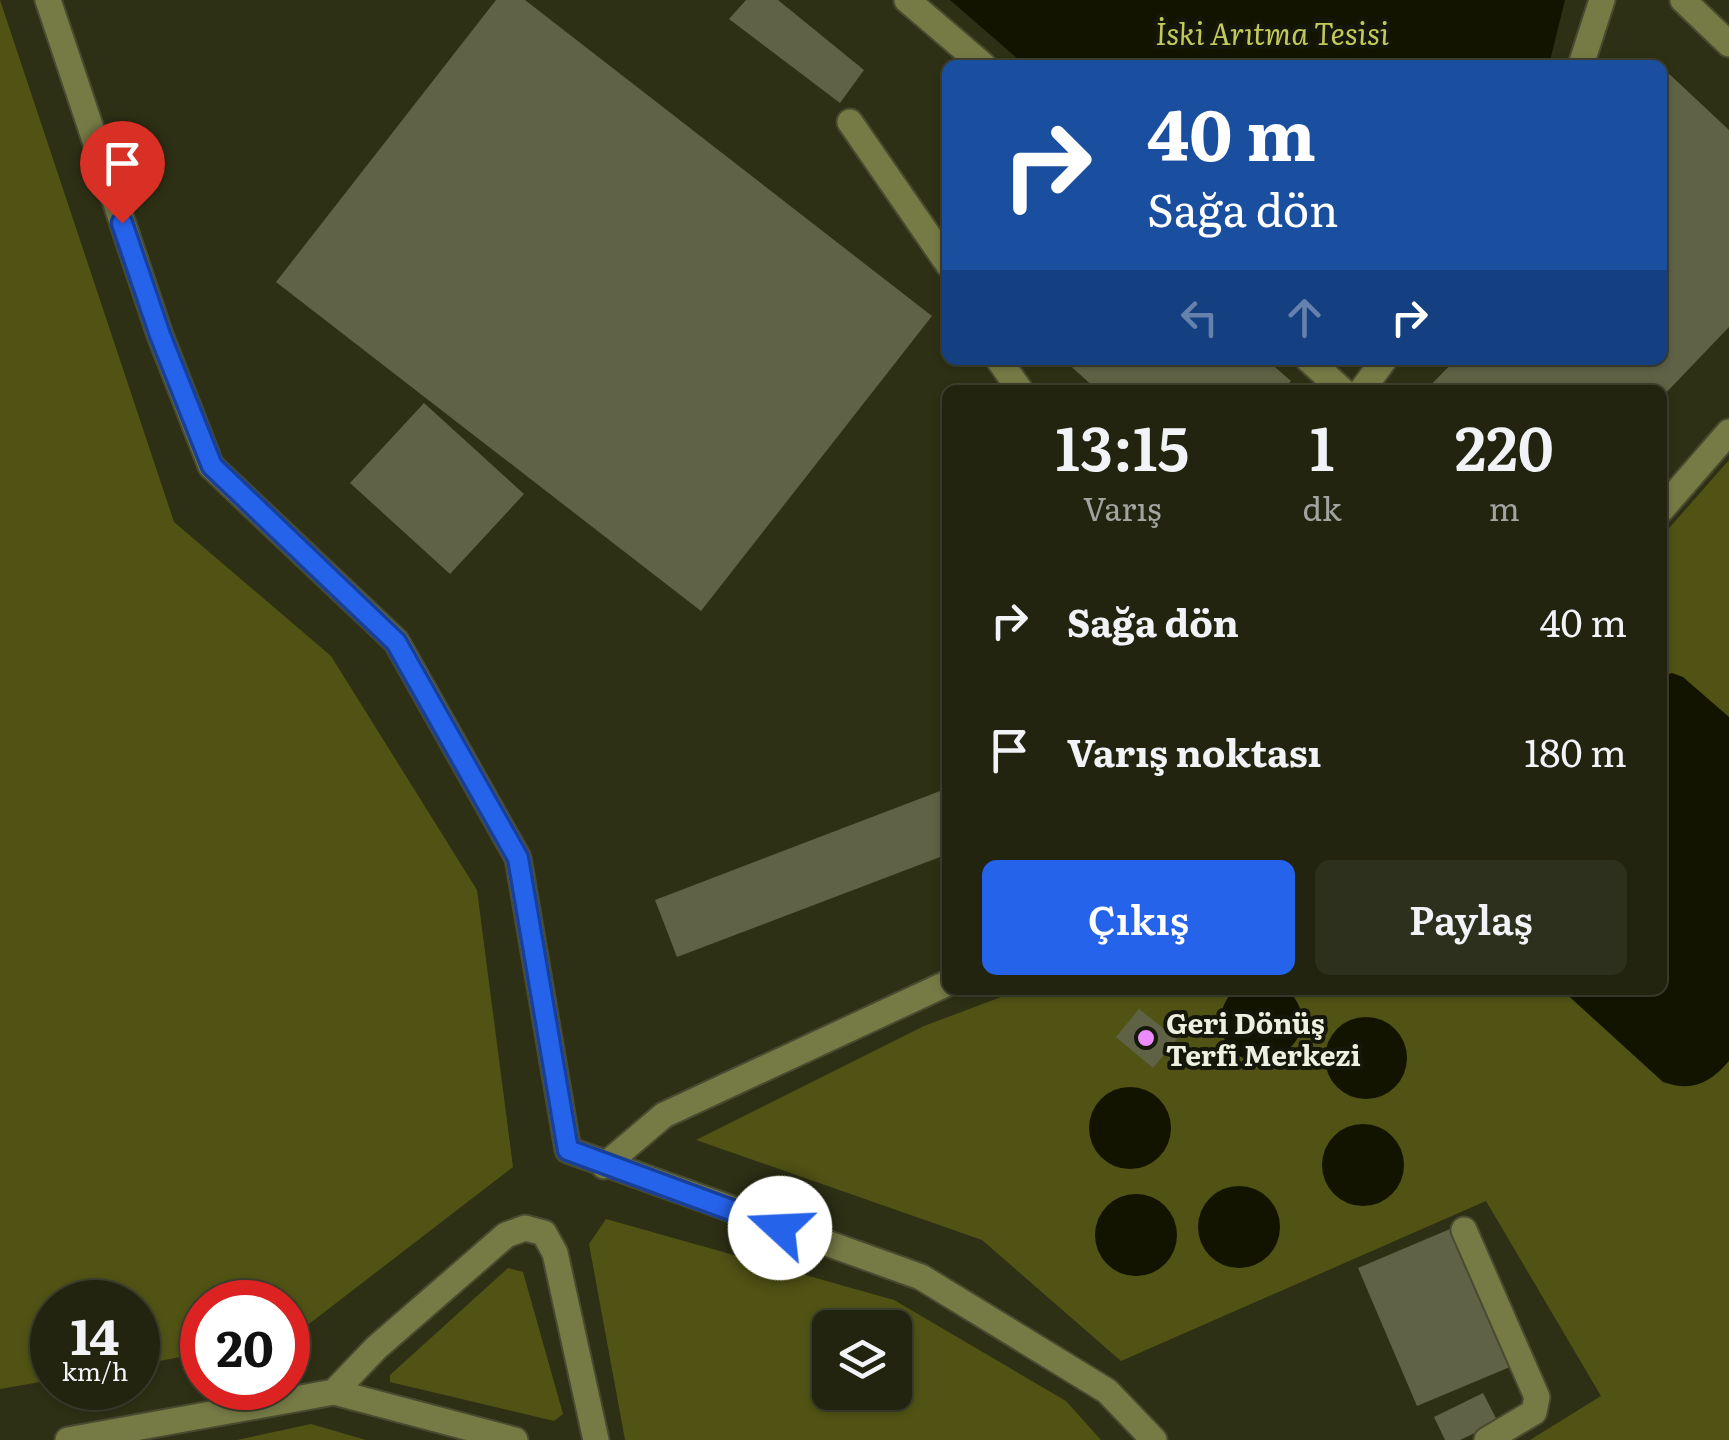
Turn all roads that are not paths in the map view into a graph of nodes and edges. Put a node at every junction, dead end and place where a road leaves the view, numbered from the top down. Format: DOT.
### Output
graph roads {
  1 [pos="48,0"];
  2 [pos="907,0"];
  3 [pos="1602,0"];
  4 [pos="1683,0"];
  5 [pos="1729,44"];
  6 [pos="977,60"];
  7 [pos="1584,60"];
  8 [pos="850,122"];
  9 [pos="942,255"];
  10 [pos="1314,365"];
  11 [pos="1336,385"];
  12 [pos="1729,432"];
  13 [pos="1667,504"];
  14 [pos="942,985"];
  15 [pos="604,1166"];
  16 [pos="1464,1230"];
  17 [pos="334,1392"];
  18 [pos="68,1440"];
  19 [pos="516,1440"];
  20 [pos="596,1440"];
  21 [pos="1154,1440"];
  22 [pos="1487,1440"];
  1 -- 15 [label="lane"];
  2 -- 6 [label="lane"];
  3 -- 7 [label="lane"];
  4 -- 5 [label="lane"];
  8 -- 9 [label="lane"];
  10 -- 11 [label="lane"];
  12 -- 13 [label="lane"];
  14 -- 15 [label="lane"];
  15 -- 21 [label="lane"];
  16 -- 22 [label="lane"];
  17 -- 18 [label="lane"];
  17 -- 19 [label="lane"];
  17 -- 20 [label="lane"];
}
